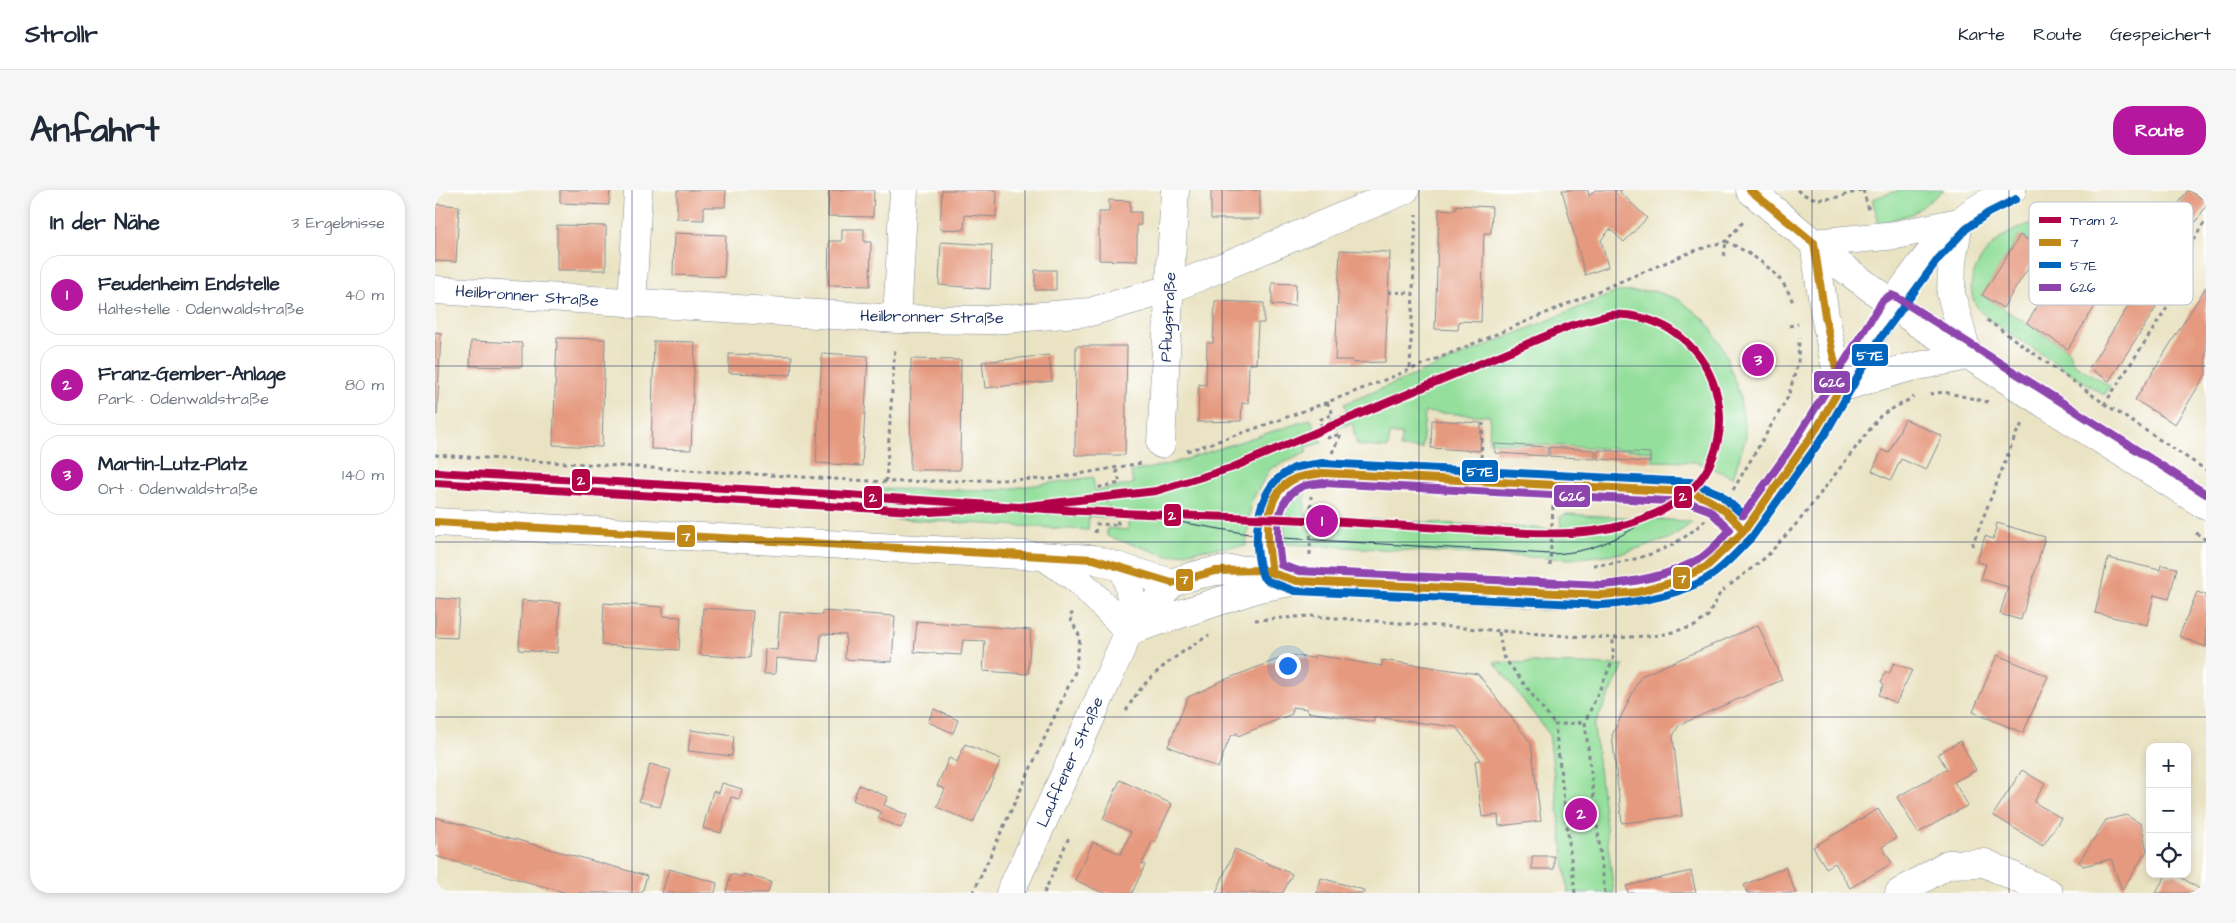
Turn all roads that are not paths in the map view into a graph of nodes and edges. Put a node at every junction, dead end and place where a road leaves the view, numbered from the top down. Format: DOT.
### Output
graph roads {
  1 [pos="638,190"];
  2 [pos="904,190"];
  3 [pos="1175,190"];
  4 [pos="1751,190"];
  5 [pos="2012,190"];
  6 [pos="1411,198"];
  7 [pos="1959,222"];
  8 [pos="1814,243"];
  9 [pos="435,290"];
  10 [pos="1170,290"];
  11 [pos="632,304"];
  12 [pos="1891,305"];
  13 [pos="897,319"];
  14 [pos="1968,356"];
  15 [pos="1839,388"];
  16 [pos="1162,453"];
  17 [pos="2206,506"];
  18 [pos="435,522"];
  19 [pos="1744,531"];
  20 [pos="1045,557"];
  21 [pos="1125,570"];
  22 [pos="1271,572"];
  23 [pos="1297,581"];
  24 [pos="1172,583"];
  25 [pos="1129,630"];
  26 [pos="1010,893"];
  27 [pos="1899,893"];
  28 [pos="2049,893"];
  1 -- 11 [label="street"];
  2 -- 13 [label="street"];
  3 -- 10 [label="street, Pflugstraße"];
  4 -- 8 [label="street"];
  5 -- 7 [label="street"];
  6 -- 10 [label="street, Heilbronner Straße"];
  7 -- 8 [label="street"];
  7 -- 12 [label="street"];
  7 -- 14 [label="street"];
  8 -- 12 [label="street"];
  8 -- 15 [label="street"];
  9 -- 11 [label="street, Heilbronner Straße"];
  10 -- 13 [label="street, Heilbronner Straße"];
  10 -- 16 [label="street, Pflugstraße"];
  11 -- 13 [label="street, Heilbronner Straße"];
  12 -- 14 [label="street"];
  12 -- 15 [label="street"];
  14 -- 15 [label="street"];
  14 -- 17 [label="street"];
  15 -- 19 [label="street"];
  18 -- 20 [label="street"];
  19 -- 22 [label="lane"];
  19 -- 23 [label="street"];
  20 -- 21 [label="street"];
  20 -- 25 [label="street"];
  21 -- 24 [label="street"];
  21 -- 25 [label="street"];
  22 -- 23 [label="street"];
  22 -- 24 [label="street"];
  23 -- 25 [label="street"];
  24 -- 25 [label="street"];
  25 -- 26 [label="street, Lauffener Straße"];
  27 -- 28 [label="street"];
}
